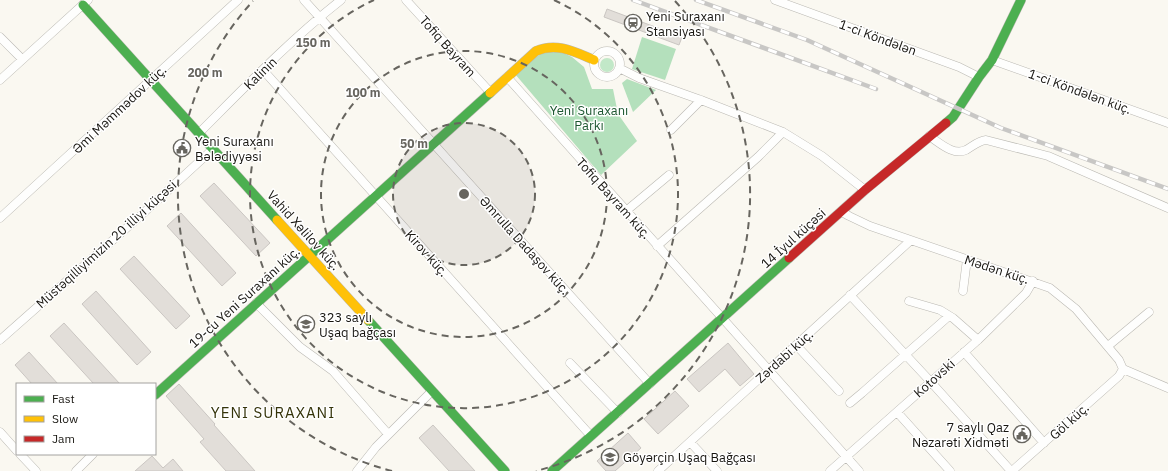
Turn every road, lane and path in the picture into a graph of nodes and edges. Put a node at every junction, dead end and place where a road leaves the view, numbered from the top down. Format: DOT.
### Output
graph roads {
  1 [pos="238,0"];
  2 [pos="304,0"];
  3 [pos="341,0"];
  4 [pos="406,0"];
  5 [pos="775,0"];
  6 [pos="1021,0"];
  7 [pos="86,3"];
  8 [pos="320,17"];
  9 [pos="0,37"];
  10 [pos="22,59"];
  11 [pos="594,60"];
  12 [pos="992,60"];
  13 [pos="619,68"];
  14 [pos="263,70"];
  15 [pos="507,77"];
  16 [pos="979,77"];
  17 [pos="151,79"];
  18 [pos="0,80"];
  19 [pos="490,92"];
  20 [pos="701,100"];
  21 [pos="1168,123"];
  22 [pos="671,130"];
  23 [pos="783,132"];
  24 [pos="199,133"];
  25 [pos="929,136"];
  26 [pos="433,143"];
  27 [pos="213,149"];
  28 [pos="669,175"];
  29 [pos="865,190"];
  30 [pos="376,196"];
  31 [pos="1168,208"];
  32 [pos="626,211"];
  33 [pos="842,212"];
  34 [pos="0,218"];
  35 [pos="910,241"];
  36 [pos="657,246"];
  37 [pos="309,255"];
  38 [pos="967,259"];
  39 [pos="1033,281"];
  40 [pos="963,291"];
  41 [pos="850,295"];
  42 [pos="909,301"];
  43 [pos="256,303"];
  44 [pos="1149,312"];
  45 [pos="949,316"];
  46 [pos="722,319"];
  47 [pos="0,340"];
  48 [pos="978,340"];
  49 [pos="796,345"];
  50 [pos="1108,346"];
  51 [pos="964,352"];
  52 [pos="906,354"];
  53 [pos="570,363"];
  54 [pos="1123,369"];
  55 [pos="769,370"];
  56 [pos="930,381"];
  57 [pos="650,384"];
  58 [pos="1168,388"];
  59 [pos="432,391"];
  60 [pos="839,392"];
  61 [pos="156,394"];
  62 [pos="850,403"];
  63 [pos="896,412"];
  64 [pos="618,413"];
  65 [pos="0,432"];
  66 [pos="388,434"];
  67 [pos="591,436"];
  68 [pos="690,442"];
  69 [pos="1044,443"];
  70 [pos="16,450"];
  71 [pos="21,455"];
  72 [pos="92,455"];
  73 [pos="846,456"];
  74 [pos="36,471"];
  75 [pos="76,471"];
  76 [pos="357,471"];
  77 [pos="505,471"];
  78 [pos="552,471"];
  79 [pos="658,471"];
  80 [pos="717,471"];
  81 [pos="830,471"];
  82 [pos="859,471"];
  83 [pos="950,471"];
  84 [pos="1011,471"];
  1 -- 17 [label="street, Əmi Məmmədov küç."];
  2 -- 8 [label="street, Əmrulla Dadaşov küç."];
  3 -- 8 [label="street, Kalinin"];
  4 -- 19 [label="street, Tofiq Bayram"];
  5 -- 16 [label="street, 1-ci Köndələn"];
  6 -- 12 [label="street, 14 İyul küçəsi"];
  7 -- 10 [label="street"];
  7 -- 17 [label="street, Vahid Xəlilov küç."];
  8 -- 14 [label="street, Kalinin"];
  8 -- 26 [label="street, Əmrulla Dadaşov küç."];
  9 -- 10 [label="street"];
  10 -- 18 [label="street"];
  11 -- 13 [label="street"];
  11 -- 13 [label="street"];
  11 -- 15 [label="street, 19-cu Yeni Suraxanı küç."];
  12 -- 16 [label="street, 14 İyul küçəsi"];
  12 -- 21 [label="street, 1-ci Köndələn küç."];
  13 -- 20 [label="street"];
  14 -- 24 [label="street, Kalinin"];
  14 -- 30 [label="street, Kirov küç."];
  15 -- 19 [label="street, 19-cu Yeni Suraxanı küç."];
  15 -- 32 [label="street, Tofiq Bayram küç."];
  16 -- 25 [label="street, 14 İyul küçəsi"];
  17 -- 24 [label="street, Vahid Xəlilov küç."];
  17 -- 34 [label="street, Əmi Məmmədov küç."];
  19 -- 26 [label="street, 19-cu Yeni Suraxanı küç."];
  20 -- 22 [label="street"];
  20 -- 23 [label="street"];
  23 -- 29 [label="street"];
  23 -- 36 [label="street"];
  24 -- 27 [label="street, Vahid Xəlilov küç."];
  25 -- 29 [label="street, 14 İyul küçəsi"];
  25 -- 31 [label="street"];
  26 -- 30 [label="street, 19-cu Yeni Suraxanı küç."];
  26 -- 57 [label="street, Əmrulla Dadaşov küç."];
  27 -- 37 [label="street, Vahid Xəlilov küç."];
  27 -- 47 [label="street, Müstəqilliyimizin 20 illiyi küçəsi"];
  28 -- 32 [label="street"];
  29 -- 33 [label="street, 14 İyul küçəsi"];
  30 -- 37 [label="street, 19-cu Yeni Suraxanı küç."];
  30 -- 67 [label="street, Kirov küç."];
  32 -- 36 [label="street, Tofiq Bayram küç."];
  33 -- 35 [label="street, Mədən küç."];
  33 -- 46 [label="street, 14 İyul küçəsi"];
  35 -- 38 [label="street, Mədən küç."];
  35 -- 41 [label="street, Zərdabi küç."];
  36 -- 46 [label="street, Tofiq Bayram küç."];
  37 -- 43 [label="street, 19-cu Yeni Suraxanı küç."];
  37 -- 59 [label="street, Vahid Xəlilov küç."];
  38 -- 39 [label="street, Mədən küç."];
  38 -- 40 [label="street"];
  39 -- 48 [label="street, Kotovski"];
  39 -- 50 [label="street, Mədən küç."];
  41 -- 49 [label="street, Zərdabi küç."];
  41 -- 52 [label="street"];
  42 -- 45 [label="street"];
  43 -- 61 [label="street, 19-cu Yeni Suraxanı küç."];
  43 -- 66 [label="street"];
  44 -- 50 [label="street"];
  45 -- 48 [label="street"];
  45 -- 52 [label="street"];
  46 -- 55 [label="street, Tofiq Bayram küç."];
  46 -- 57 [label="street, 14 İyul küçəsi"];
  48 -- 51 [label="street, Kotovski"];
  49 -- 55 [label="street, Zərdabi küç."];
  49 -- 60 [label="street"];
  50 -- 54 [label="street, Mədən küç."];
  51 -- 56 [label="street, Kotovski"];
  51 -- 69 [label="street"];
  52 -- 56 [label="street"];
  52 -- 62 [label="street"];
  53 -- 64 [label="street"];
  54 -- 58 [label="street"];
  54 -- 69 [label="street, Göl küç."];
  55 -- 68 [label="street, Zərdabi küç."];
  55 -- 73 [label="street, Tofiq Bayram küç."];
  56 -- 63 [label="street, Kotovski"];
  56 -- 84 [label="street"];
  57 -- 64 [label="street, 14 İyul küçəsi"];
  59 -- 66 [label="street"];
  59 -- 77 [label="street, Vahid Xəlilov küç."];
  63 -- 73 [label="street, Kotovski"];
  63 -- 83 [label="street"];
  64 -- 67 [label="street, 14 İyul küçəsi"];
  65 -- 70 [label="street"];
  66 -- 76 [label="street"];
  67 -- 78 [label="street, 14 İyul küçəsi"];
  68 -- 79 [label="street, Zərdabi küç."];
  68 -- 80 [label="street"];
  69 -- 84 [label="street, Göl küç."];
  71 -- 74 [label="street"];
  72 -- 75 [label="street"];
  73 -- 81 [label="street, Kotovski"];
  73 -- 82 [label="street, Tofiq Bayram küç."];
}
